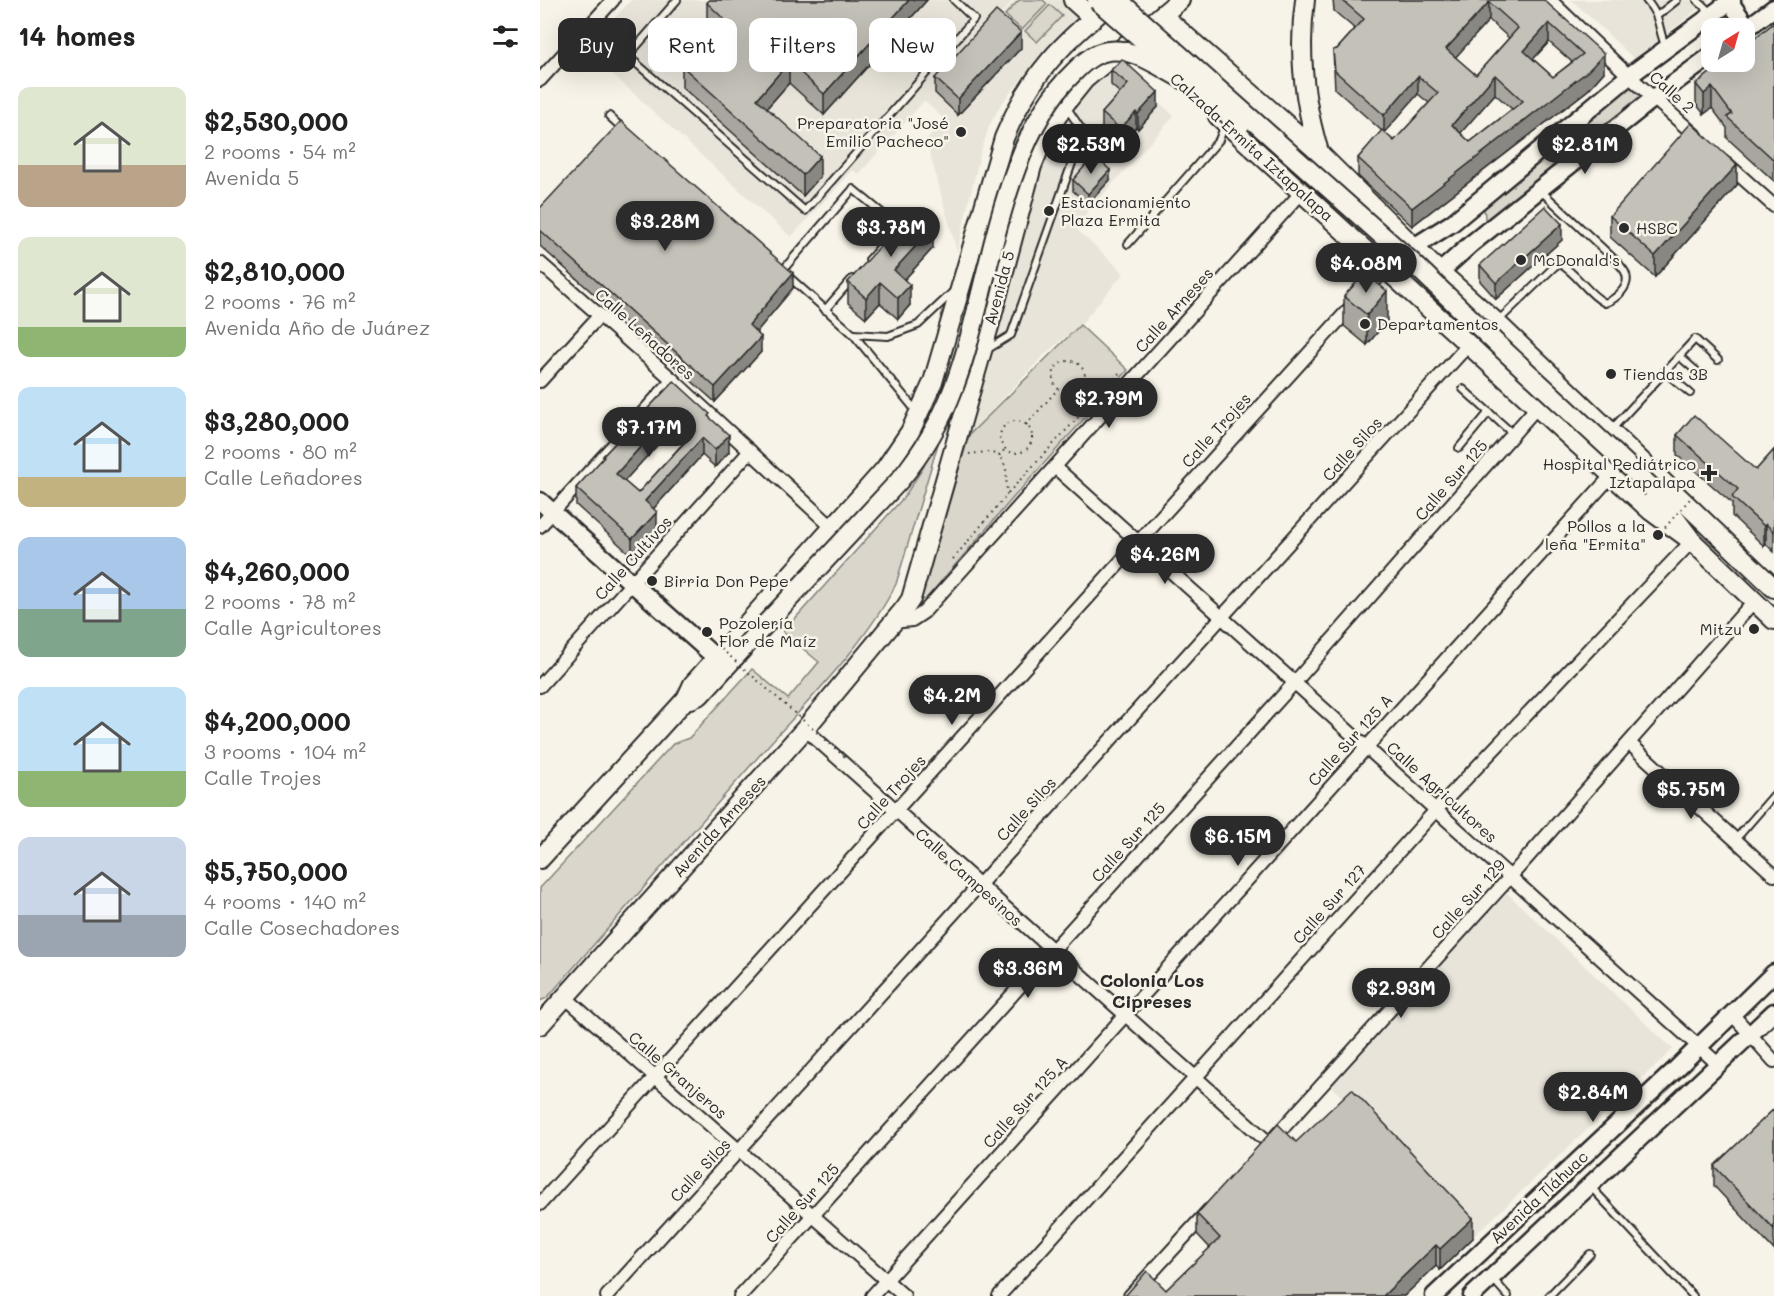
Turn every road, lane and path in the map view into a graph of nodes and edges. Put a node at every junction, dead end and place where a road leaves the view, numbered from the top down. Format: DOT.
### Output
graph roads {
  1 [pos="613,0"];
  2 [pos="677,0"];
  3 [pos="954,0"];
  4 [pos="1073,0"];
  5 [pos="1097,0"];
  6 [pos="1117,0"];
  7 [pos="1180,0"];
  8 [pos="1305,0"];
  9 [pos="1550,0"];
  10 [pos="1646,0"];
  11 [pos="1677,0"];
  12 [pos="1697,0"];
  13 [pos="1731,1"];
  14 [pos="1774,8"];
  15 [pos="1162,15"];
  16 [pos="1658,15"];
  17 [pos="1713,15"];
  18 [pos="1093,18"];
  19 [pos="1740,18"];
  20 [pos="1755,22"];
  21 [pos="1132,41"];
  22 [pos="1666,49"];
  23 [pos="1701,63"];
  24 [pos="1232,76"];
  25 [pos="1629,76"];
  26 [pos="540,80"];
  27 [pos="1191,83"];
  28 [pos="1653,98"];
  29 [pos="1065,104"];
  30 [pos="1208,106"];
  31 [pos="609,116"];
  32 [pos="1226,124"];
  33 [pos="626,131"];
  34 [pos="1319,153"];
  35 [pos="1540,190"];
  36 [pos="1302,192"];
  37 [pos="1774,206"];
  38 [pos="1452,223"];
  39 [pos="1128,244"];
  40 [pos="1471,244"];
  41 [pos="1413,247"];
  42 [pos="540,263"];
  43 [pos="773,263"];
  44 [pos="861,268"];
  45 [pos="1386,268"];
  46 [pos="782,271"];
  47 [pos="1440,272"];
  48 [pos="854,276"];
  49 [pos="960,285"];
  50 [pos="825,310"];
  51 [pos="600,315"];
  52 [pos="1497,323"];
  53 [pos="853,334"];
  54 [pos="1469,344"];
  55 [pos="982,352"];
  56 [pos="1679,356"];
  57 [pos="1718,360"];
  58 [pos="1122,370"];
  59 [pos="1665,372"];
  60 [pos="1703,377"];
  61 [pos="673,380"];
  62 [pos="540,381"];
  63 [pos="1058,389"];
  64 [pos="1463,389"];
  65 [pos="1690,393"];
  66 [pos="1538,407"];
  67 [pos="1489,412"];
  68 [pos="919,414"];
  69 [pos="1026,425"];
  70 [pos="1610,431"];
  71 [pos="1514,434"];
  72 [pos="1459,448"];
  73 [pos="1005,449"];
  74 [pos="750,451"];
  75 [pos="1000,455"];
  76 [pos="952,457"];
  77 [pos="1055,467"];
  78 [pos="1612,475"];
  79 [pos="1696,492"];
  80 [pos="1007,495"];
  81 [pos="546,506"];
  82 [pos="540,526"];
  83 [pos="833,528"];
  84 [pos="1661,532"];
  85 [pos="1138,541"];
  86 [pos="1692,541"];
  87 [pos="947,566"];
  88 [pos="633,584"];
  89 [pos="1774,588"];
  90 [pos="1754,601"];
  91 [pos="1222,617"];
  92 [pos="1774,620"];
  93 [pos="893,622"];
  94 [pos="717,651"];
  95 [pos="1295,682"];
  96 [pos="540,686"];
  97 [pos="686,699"];
  98 [pos="805,729"];
  99 [pos="1629,742"];
  100 [pos="1366,746"];
  101 [pos="845,757"];
  102 [pos="1774,795"];
  103 [pos="1767,803"];
  104 [pos="1774,808"];
  105 [pos="1436,810"];
  106 [pos="895,811"];
  107 [pos="1736,840"];
  108 [pos="540,859"];
  109 [pos="1774,875"];
  110 [pos="1511,876"];
  111 [pos="980,886"];
  112 [pos="1052,950"];
  113 [pos="1774,973"];
  114 [pos="553,1007"];
  115 [pos="1774,1012"];
  116 [pos="1732,1014"];
  117 [pos="1125,1015"];
  118 [pos="540,1025"];
  119 [pos="1750,1035"];
  120 [pos="1699,1046"];
  121 [pos="1774,1061"];
  122 [pos="1718,1064"];
  123 [pos="1196,1077"];
  124 [pos="656,1078"];
  125 [pos="1266,1147"];
  126 [pos="740,1151"];
  127 [pos="1589,1185"];
  128 [pos="1215,1202"];
  129 [pos="540,1204"];
  130 [pos="813,1215"];
  131 [pos="1590,1254"];
  132 [pos="1491,1278"];
  133 [pos="886,1280"];
  134 [pos="607,1296"];
  135 [pos="740,1296"];
  136 [pos="872,1296"];
  137 [pos="904,1296"];
  138 [pos="999,1296"];
  139 [pos="1130,1296"];
  140 [pos="1434,1296"];
  141 [pos="1472,1296"];
  142 [pos="1508,1296"];
  143 [pos="1549,1296"];
  144 [pos="1693,1296"];
  1 -- 26 [label="street"];
  2 -- 3 [label="lane"];
  4 -- 18 [label="main road"];
  5 -- 27 [label="main road, Calzada Ermita Iztapalapa, bridge"];
  6 -- 18 [label="main road"];
  6 -- 86 [label="main road, Calzada Ermita Iztapalapa, bridge"];
  7 -- 15 [label="main road, Avenida 5"];
  8 -- 34 [label="main road"];
  9 -- 25 [label="street, Calle 2"];
  10 -- 16 [label="lane"];
  11 -- 16 [label="lane"];
  12 -- 17 [label="lane"];
  13 -- 17 [label="main road"];
  13 -- 19 [label="main road"];
  14 -- 20 [label="main road"];
  15 -- 21 [label="main road, Avenida 5"];
  15 -- 24 [label="main road, Calzada Ermita Iztapalapa"];
  16 -- 22 [label="lane"];
  17 -- 22 [label="main road"];
  18 -- 49 [label="main road"];
  21 -- 29 [label="main road, Avenida 5"];
  21 -- 30 [label="main road, Calzada Ermita Iztapalapa"];
  22 -- 25 [label="main road"];
  23 -- 28 [label="main road"];
  24 -- 30 [label="main road"];
  24 -- 34 [label="main road, Calzada Ermita Iztapalapa"];
  25 -- 28 [label="street, Calle 2"];
  25 -- 38 [label="main road"];
  27 -- 41 [label="main road, Calzada Ermita Iztapalapa, bridge"];
  27 -- 97 [label="main road, bridge"];
  28 -- 35 [label="main road"];
  28 -- 37 [label="street, Calle 2"];
  29 -- 55 [label="main road, Avenida 5"];
  29 -- 55 [label="lane"];
  30 -- 32 [label="main road, Calzada Ermita Iztapalapa"];
  31 -- 33 [label="lane"];
  32 -- 36 [label="main road, Calzada Ermita Iztapalapa"];
  32 -- 39 [label="lane"];
  34 -- 41 [label="main road, Calzada Ermita Iztapalapa"];
  35 -- 40 [label="main road"];
  35 -- 52 [label="lane"];
  36 -- 45 [label="main road, Calzada Ermita Iztapalapa"];
  36 -- 77 [label="street, Calle Arneses"];
  38 -- 40 [label="main road"];
  38 -- 41 [label="main road"];
  40 -- 47 [label="main road"];
  41 -- 47 [label="main road, Calzada Ermita Iztapalapa"];
  42 -- 51 [label="street, Calle Leñadores"];
  43 -- 46 [label="lane"];
  44 -- 46 [label="lane"];
  45 -- 54 [label="main road, Calzada Ermita Iztapalapa"];
  45 -- 85 [label="street, Calle Trojes"];
  46 -- 50 [label="lane"];
  47 -- 52 [label="main road, Calzada Ermita Iztapalapa"];
  48 -- 50 [label="lane"];
  49 -- 53 [label="lane"];
  49 -- 68 [label="main road"];
  50 -- 53 [label="lane"];
  51 -- 61 [label="street, Calle Leñadores"];
  51 -- 62 [label="street"];
  52 -- 70 [label="main road, Calzada Ermita Iztapalapa"];
  53 -- 68 [label="lane"];
  54 -- 66 [label="main road, Calzada Ermita Iztapalapa"];
  54 -- 91 [label="street, Calle Silos"];
  55 -- 76 [label="main road, Avenida 5"];
  56 -- 57 [label="lane"];
  56 -- 59 [label="lane"];
  56 -- 60 [label="lane"];
  58 -- 80 [label="path"];
  59 -- 65 [label="lane"];
  59 -- 70 [label="lane"];
  61 -- 74 [label="street, Calle Leñadores"];
  61 -- 81 [label="street"];
  63 -- 63 [label="path"];
  63 -- 69 [label="path"];
  64 -- 67 [label="lane"];
  66 -- 71 [label="street, Calle Sur 125"];
  66 -- 78 [label="main road, Calzada Ermita Iztapalapa"];
  67 -- 71 [label="lane"];
  67 -- 72 [label="lane"];
  68 -- 83 [label="main road"];
  69 -- 73 [label="path"];
  69 -- 73 [label="path"];
  70 -- 89 [label="main road, Calzada Ermita Iztapalapa"];
  71 -- 95 [label="street, Calle Sur 125"];
  73 -- 75 [label="path"];
  74 -- 83 [label="street, Calle Leñadores"];
  74 -- 88 [label="street, Calle Cultivos"];
  75 -- 76 [label="path"];
  75 -- 80 [label="path"];
  76 -- 93 [label="main road, Avenida 5"];
  77 -- 85 [label="street, Calle Agricultores"];
  77 -- 93 [label="street, Calle Arneses"];
  78 -- 86 [label="main road, Calzada Ermita Iztapalapa"];
  78 -- 100 [label="street, Calle Sur 125 A"];
  79 -- 84 [label="path, bridge"];
  80 -- 87 [label="path"];
  81 -- 82 [label="street"];
  81 -- 88 [label="main road"];
  83 -- 94 [label="main road"];
  85 -- 91 [label="street, Calle Agricultores"];
  85 -- 106 [label="street, Calle Trojes"];
  86 -- 90 [label="main road, Calzada Ermita Iztapalapa"];
  86 -- 105 [label="street, Calle Sur 127"];
  88 -- 94 [label="main road"];
  88 -- 96 [label="street, Calle Cultivos"];
  90 -- 92 [label="main road, Calzada Ermita Iztapalapa"];
  90 -- 99 [label="street, Calle Sur 129"];
  91 -- 95 [label="street, Calle Agricultores"];
  91 -- 111 [label="street, Calle Silos"];
  93 -- 98 [label="main road, Avenida Arneses"];
  94 -- 97 [label="main road"];
  94 -- 101 [label="path, bridge"];
  95 -- 100 [label="street, Calle Agricultores"];
  95 -- 112 [label="street, Calle Sur 125"];
  97 -- 108 [label="main road"];
  98 -- 106 [label="street, Calle Campesinos"];
  98 -- 114 [label="main road, Avenida Arneses"];
  99 -- 107 [label="street"];
  99 -- 110 [label="street, Calle Sur 129"];
  100 -- 105 [label="street, Calle Agricultores"];
  100 -- 117 [label="street, Calle Sur 125 A"];
  102 -- 103 [label="lane"];
  103 -- 104 [label="lane"];
  103 -- 107 [label="lane"];
  105 -- 110 [label="street, Calle Agricultores"];
  105 -- 123 [label="street, Calle Sur 127"];
  106 -- 111 [label="street, Calle Campesinos"];
  106 -- 124 [label="street, Calle Trojes"];
  107 -- 109 [label="street"];
  110 -- 120 [label="street, Calle Agricultores"];
  110 -- 125 [label="street, Calle Sur 129"];
  111 -- 112 [label="street, Calle Campesinos"];
  111 -- 126 [label="street, Calle Silos"];
  112 -- 117 [label="street, Calle Campesinos"];
  112 -- 130 [label="street, Calle Sur 125"];
  113 -- 116 [label="main road, Avenida Tláhuac"];
  114 -- 118 [label="main road, Avenida Arneses"];
  114 -- 124 [label="street, Calle Granjeros"];
  115 -- 119 [label="main road, Avenida Tláhuac"];
  116 -- 119 [label="street"];
  116 -- 120 [label="main road, Avenida Tláhuac"];
  117 -- 123 [label="street, Calle Campesinos"];
  117 -- 133 [label="street, Calle Sur 125 A"];
  119 -- 121 [label="street"];
  119 -- 122 [label="main road, Avenida Tláhuac"];
  120 -- 122 [label="street, Calle Agricultores"];
  120 -- 140 [label="main road, Avenida Tláhuac"];
  122 -- 127 [label="main road, Avenida Tláhuac"];
  123 -- 125 [label="street, Calle Campesinos"];
  123 -- 138 [label="street, Calle Sur 127"];
  124 -- 126 [label="street, Calle Granjeros"];
  124 -- 129 [label="street, Calle Trojes"];
  126 -- 130 [label="street, Calle Granjeros"];
  126 -- 134 [label="street, Calle Silos"];
  127 -- 132 [label="main road, Avenida Tláhuac"];
  127 -- 144 [label="lane"];
  128 -- 139 [label="street"];
  130 -- 133 [label="street, Calle Granjeros"];
  130 -- 135 [label="street, Calle Sur 125"];
  131 -- 143 [label="lane"];
  132 -- 141 [label="main road, Avenida Tláhuac"];
  132 -- 142 [label="lane"];
  133 -- 136 [label="street, Calle Sur 125 A"];
  133 -- 137 [label="street, Calle Granjeros"];
}
